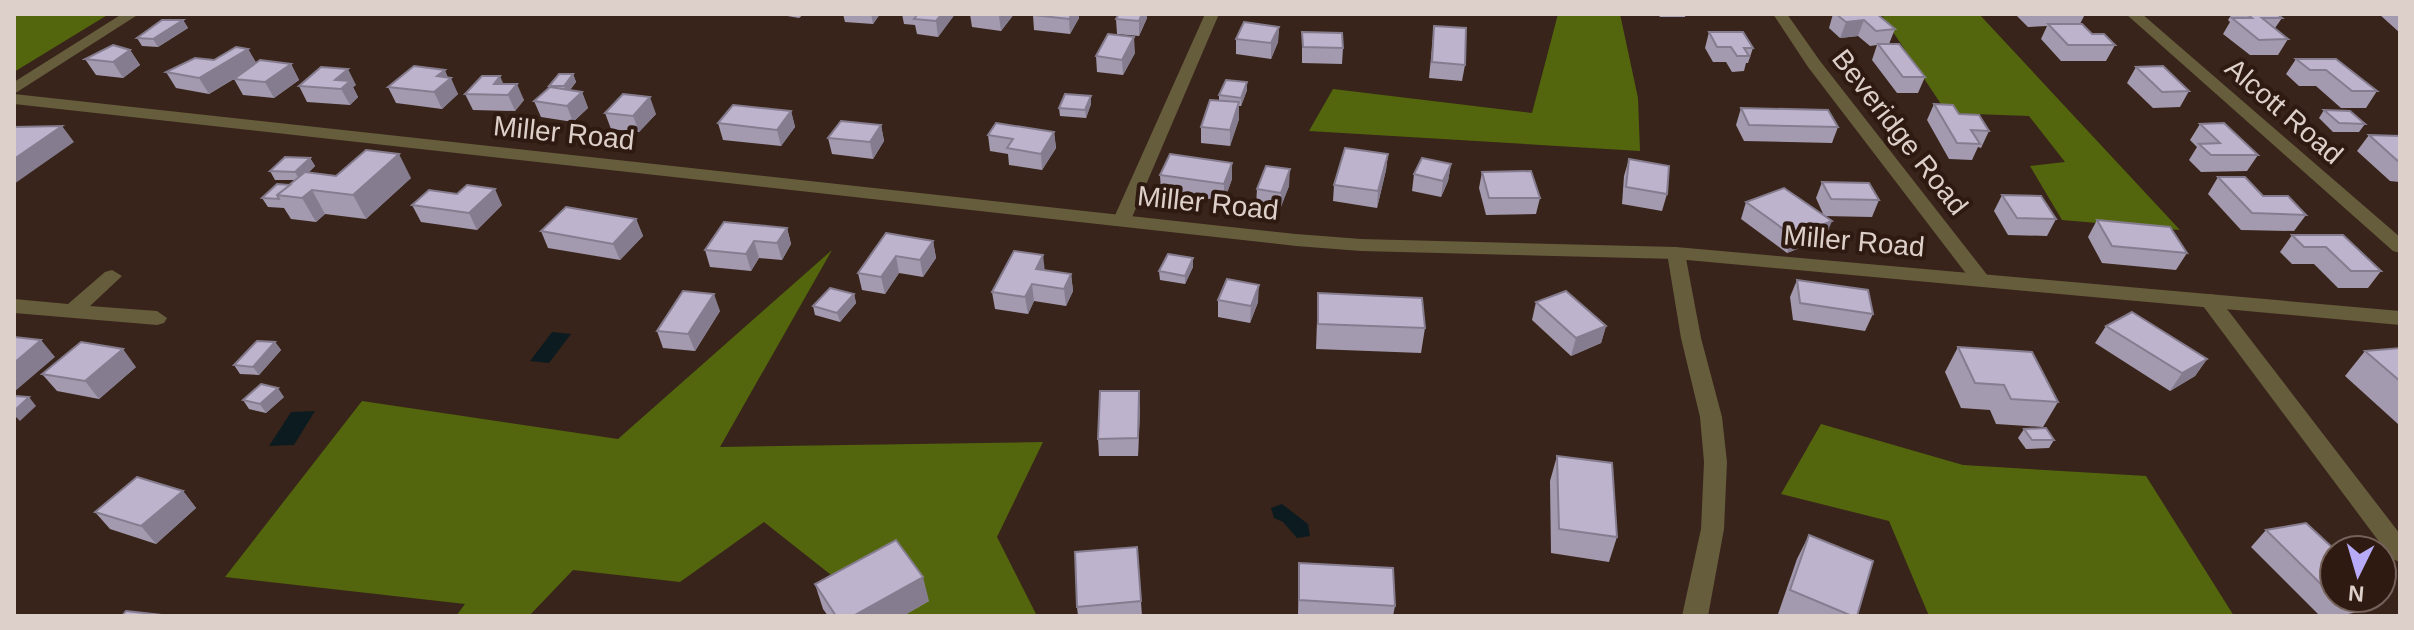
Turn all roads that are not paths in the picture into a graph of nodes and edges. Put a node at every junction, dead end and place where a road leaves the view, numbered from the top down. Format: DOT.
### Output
graph roads {
  1 [pos="132,14"];
  2 [pos="1212,14"];
  3 [pos="1780,14"];
  4 [pos="2133,14"];
  5 [pos="14,89"];
  6 [pos="14,99"];
  7 [pos="1121,222"];
  8 [pos="2400,247"];
  9 [pos="1676,253"];
  10 [pos="112,276"];
  11 [pos="1981,280"];
  12 [pos="2210,301"];
  13 [pos="14,306"];
  14 [pos="72,311"];
  15 [pos="157,318"];
  16 [pos="2400,318"];
  17 [pos="2400,552"];
  18 [pos="1695,616"];
  1 -- 5 [label="street"];
  2 -- 7 [label="street"];
  3 -- 11 [label="street, Beveridge Road"];
  4 -- 8 [label="street, Alcott Road"];
  6 -- 7 [label="street, Miller Road"];
  7 -- 9 [label="street, Miller Road"];
  9 -- 11 [label="street, Miller Road"];
  9 -- 18 [label="street"];
  10 -- 14 [label="street"];
  11 -- 12 [label="street, Miller Road"];
  12 -- 16 [label="street, Miller Road"];
  12 -- 17 [label="street"];
  13 -- 14 [label="street"];
  14 -- 15 [label="street"];
}
